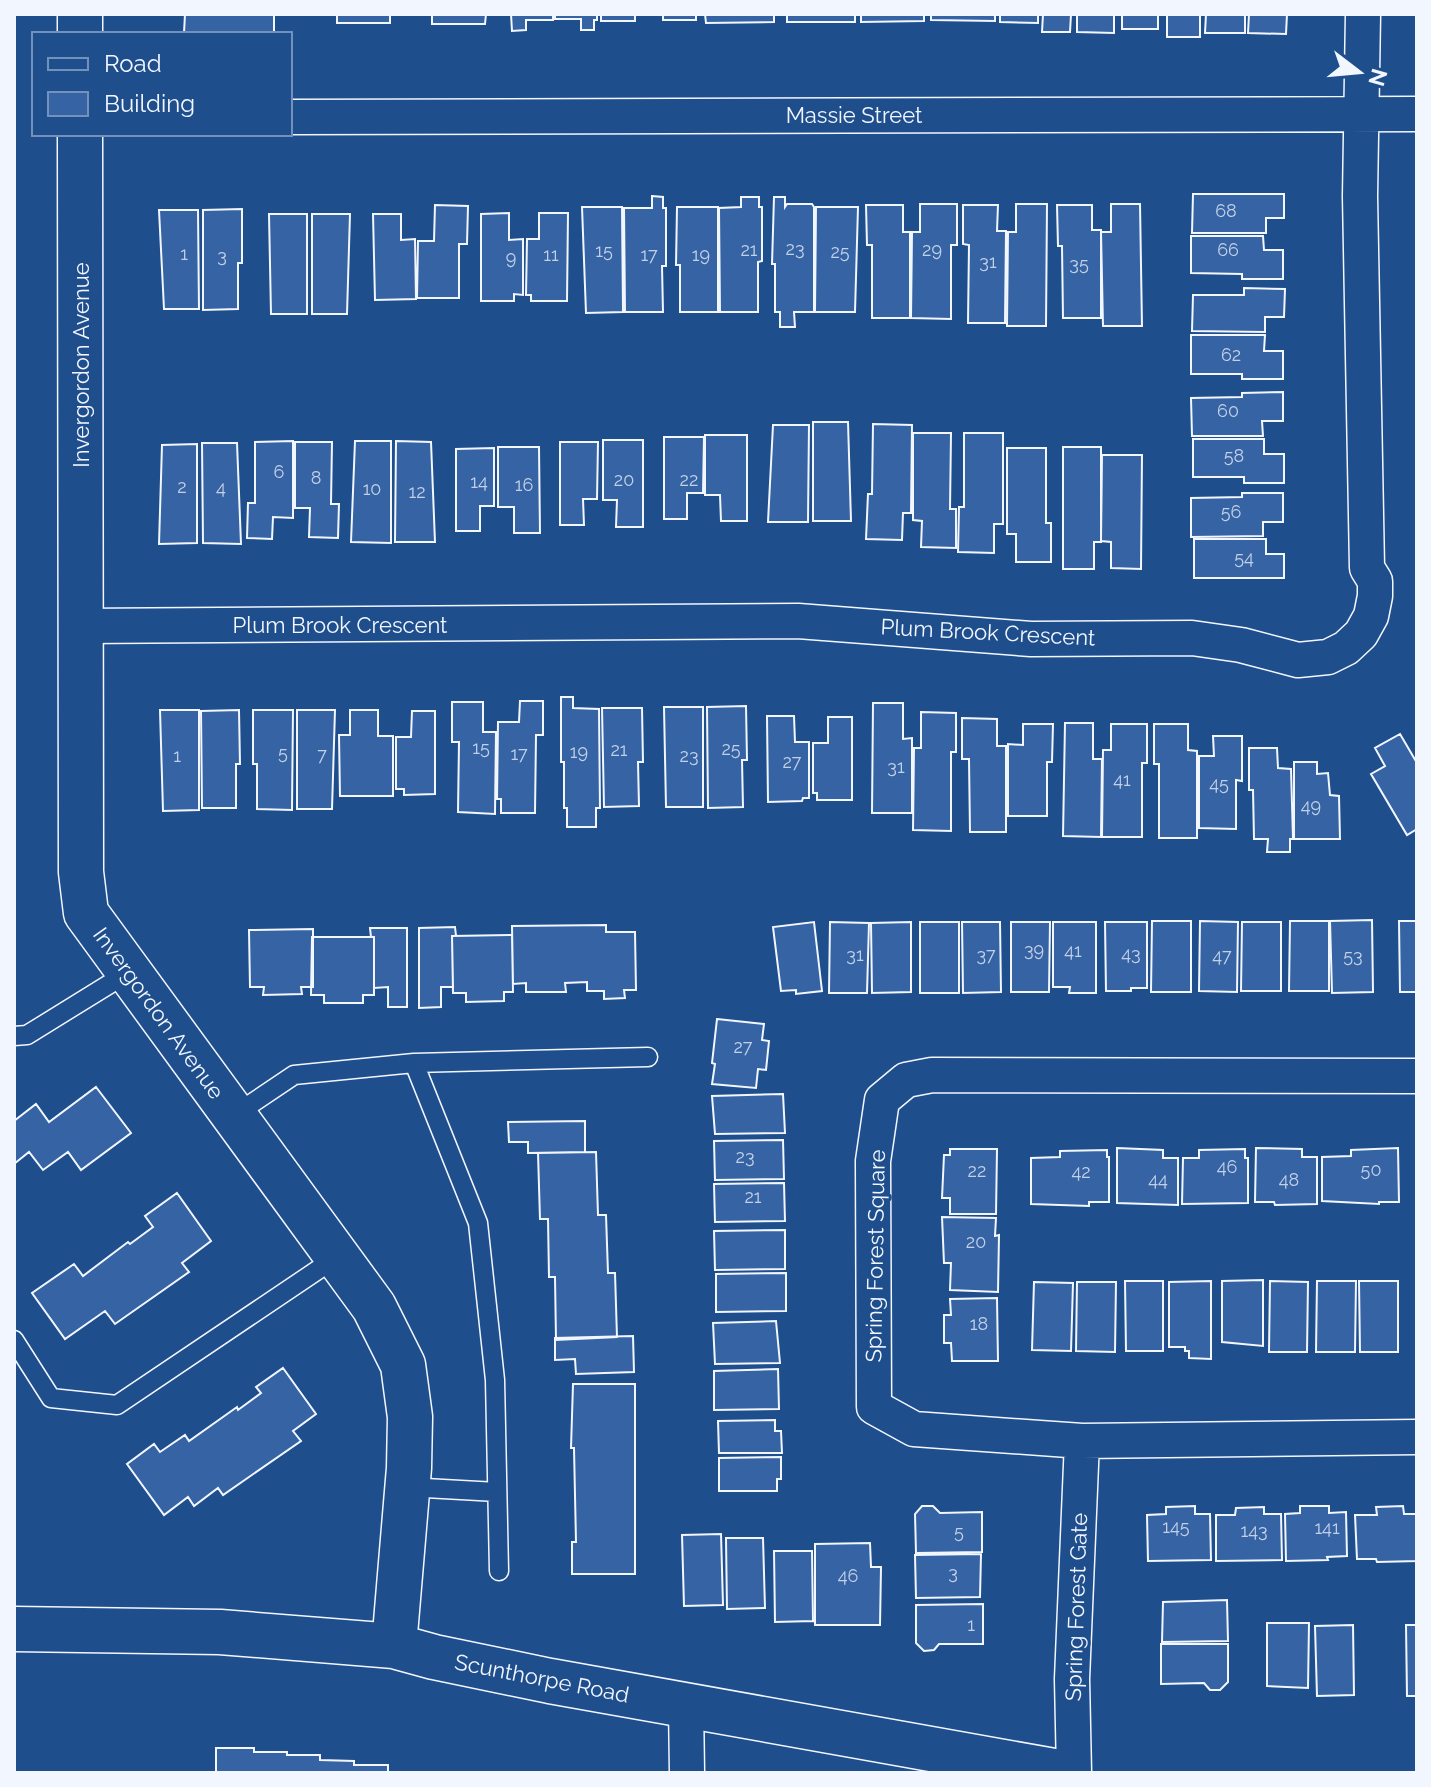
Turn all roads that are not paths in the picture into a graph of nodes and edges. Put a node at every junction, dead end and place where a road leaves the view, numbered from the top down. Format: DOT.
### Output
graph roads {
  1 [pos="1363,14"];
  2 [pos="1417,114"];
  3 [pos="1362,115"];
  4 [pos="292,117"];
  5 [pos="80,136"];
  6 [pos="81,626"];
  7 [pos="129,972"];
  8 [pos="14,1036"];
  9 [pos="648,1057"];
  10 [pos="414,1063"];
  11 [pos="1417,1076"];
  12 [pos="233,1116"];
  13 [pos="337,1257"];
  14 [pos="14,1340"];
  15 [pos="1417,1437"];
  16 [pos="1082,1441"];
  17 [pos="407,1487"];
  18 [pos="497,1492"];
  19 [pos="499,1571"];
  20 [pos="14,1629"];
  21 [pos="394,1646"];
  22 [pos="686,1705"];
  23 [pos="687,1773"];
  24 [pos="1065,1773"];
  25 [pos="1074,1773"];
  1 -- 3 [label="street, Plum Brook Crescent"];
  2 -- 3 [label="street, Massie Street"];
  3 -- 4 [label="street, Massie Street"];
  3 -- 6 [label="street, Plum Brook Crescent"];
  5 -- 6 [label="street, Invergordon Avenue"];
  6 -- 7 [label="street, Invergordon Avenue"];
  7 -- 8 [label="lane"];
  7 -- 12 [label="street, Invergordon Avenue"];
  9 -- 10 [label="lane"];
  10 -- 12 [label="lane"];
  10 -- 18 [label="lane"];
  11 -- 16 [label="street, Spring Forest Square"];
  12 -- 13 [label="street, Invergordon Avenue"];
  13 -- 14 [label="lane"];
  13 -- 17 [label="street, Invergordon Avenue"];
  15 -- 16 [label="street, Spring Forest Square"];
  16 -- 25 [label="street, Spring Forest Gate"];
  17 -- 18 [label="lane"];
  17 -- 21 [label="street, Invergordon Avenue"];
  18 -- 19 [label="lane"];
  20 -- 21 [label="street, Scunthorpe Road"];
  21 -- 22 [label="street, Scunthorpe Road"];
  22 -- 23 [label="street"];
  22 -- 24 [label="street, Scunthorpe Road"];
}
